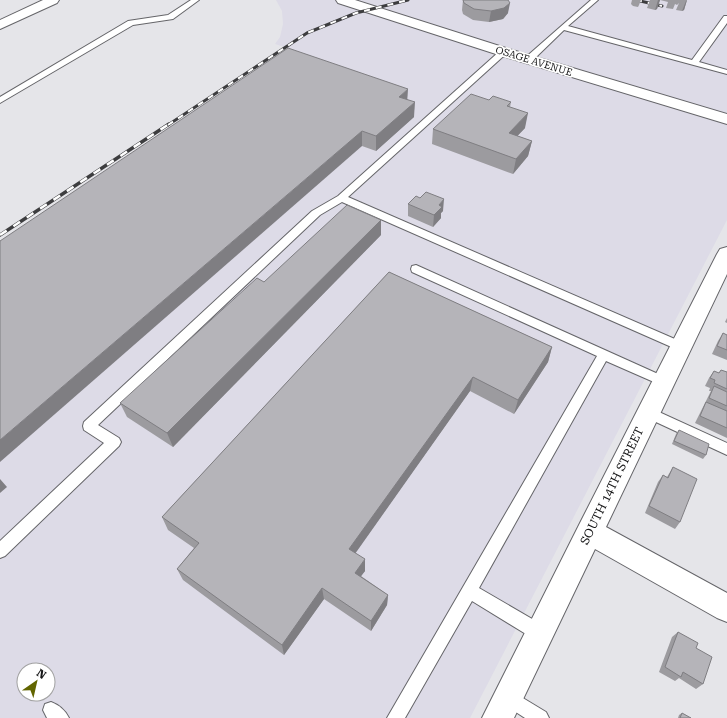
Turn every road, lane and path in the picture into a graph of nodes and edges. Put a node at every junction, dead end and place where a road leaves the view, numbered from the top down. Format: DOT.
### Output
graph roads {
  1 [pos="53,0"];
  2 [pos="196,0"];
  3 [pos="342,0"];
  4 [pos="595,0"];
  5 [pos="727,18"];
  6 [pos="0,25"];
  7 [pos="563,27"];
  8 [pos="504,52"];
  9 [pos="529,60"];
  10 [pos="694,63"];
  11 [pos="727,72"];
  12 [pos="0,100"];
  13 [pos="727,120"];
  14 [pos="341,198"];
  15 [pos="727,254"];
  16 [pos="416,270"];
  17 [pos="680,346"];
  18 [pos="604,354"];
  19 [pos="663,381"];
  20 [pos="648,412"];
  21 [pos="727,449"];
  22 [pos="589,532"];
  23 [pos="0,551"];
  24 [pos="469,591"];
  25 [pos="727,608"];
  26 [pos="540,632"];
  27 [pos="503,708"];
  28 [pos="396,718"];
  29 [pos="540,718"];
  1 -- 6 [label="street"];
  2 -- 12 [label="lane"];
  3 -- 8 [label="street, OSAGE AVENUE"];
  4 -- 7 [label="lane"];
  5 -- 10 [label="lane"];
  7 -- 9 [label="lane"];
  7 -- 10 [label="lane"];
  8 -- 9 [label="street, OSAGE AVENUE"];
  8 -- 14 [label="lane"];
  9 -- 13 [label="street, OSAGE AVENUE"];
  10 -- 11 [label="lane"];
  14 -- 17 [label="lane"];
  14 -- 23 [label="lane"];
  15 -- 17 [label="street, SOUTH 14TH STREET"];
  16 -- 18 [label="lane"];
  17 -- 19 [label="street, SOUTH 14TH STREET"];
  18 -- 19 [label="lane"];
  18 -- 24 [label="lane"];
  19 -- 20 [label="street, SOUTH 14TH STREET"];
  20 -- 21 [label="lane"];
  20 -- 22 [label="street, SOUTH 14TH STREET"];
  22 -- 25 [label="street"];
  22 -- 26 [label="street, SOUTH 14TH STREET"];
  24 -- 26 [label="lane"];
  24 -- 28 [label="lane"];
  26 -- 27 [label="street, SOUTH 14TH STREET"];
  27 -- 29 [label="lane"];
}
